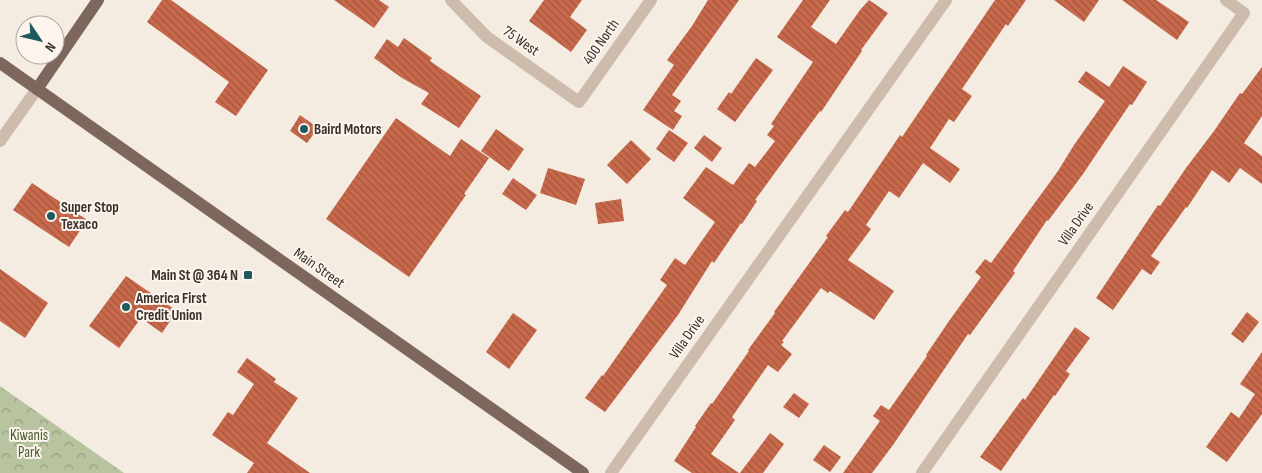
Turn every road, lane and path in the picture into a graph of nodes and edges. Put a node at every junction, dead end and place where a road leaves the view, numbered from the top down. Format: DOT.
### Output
graph roads {
  1 [pos="98,0"];
  2 [pos="451,0"];
  3 [pos="651,0"];
  4 [pos="946,0"];
  5 [pos="1226,0"];
  6 [pos="0,63"];
  7 [pos="37,89"];
  8 [pos="579,102"];
  9 [pos="0,141"];
  10 [pos="583,473"];
  11 [pos="611,473"];
  12 [pos="922,473"];
  1 -- 7 [label="main road"];
  2 -- 8 [label="street, 75 West"];
  3 -- 8 [label="street, 400 North"];
  4 -- 11 [label="street, Villa Drive"];
  5 -- 12 [label="street, Villa Drive"];
  6 -- 7 [label="main road, Main Street"];
  7 -- 9 [label="street"];
  7 -- 10 [label="main road, Main Street"];
}
